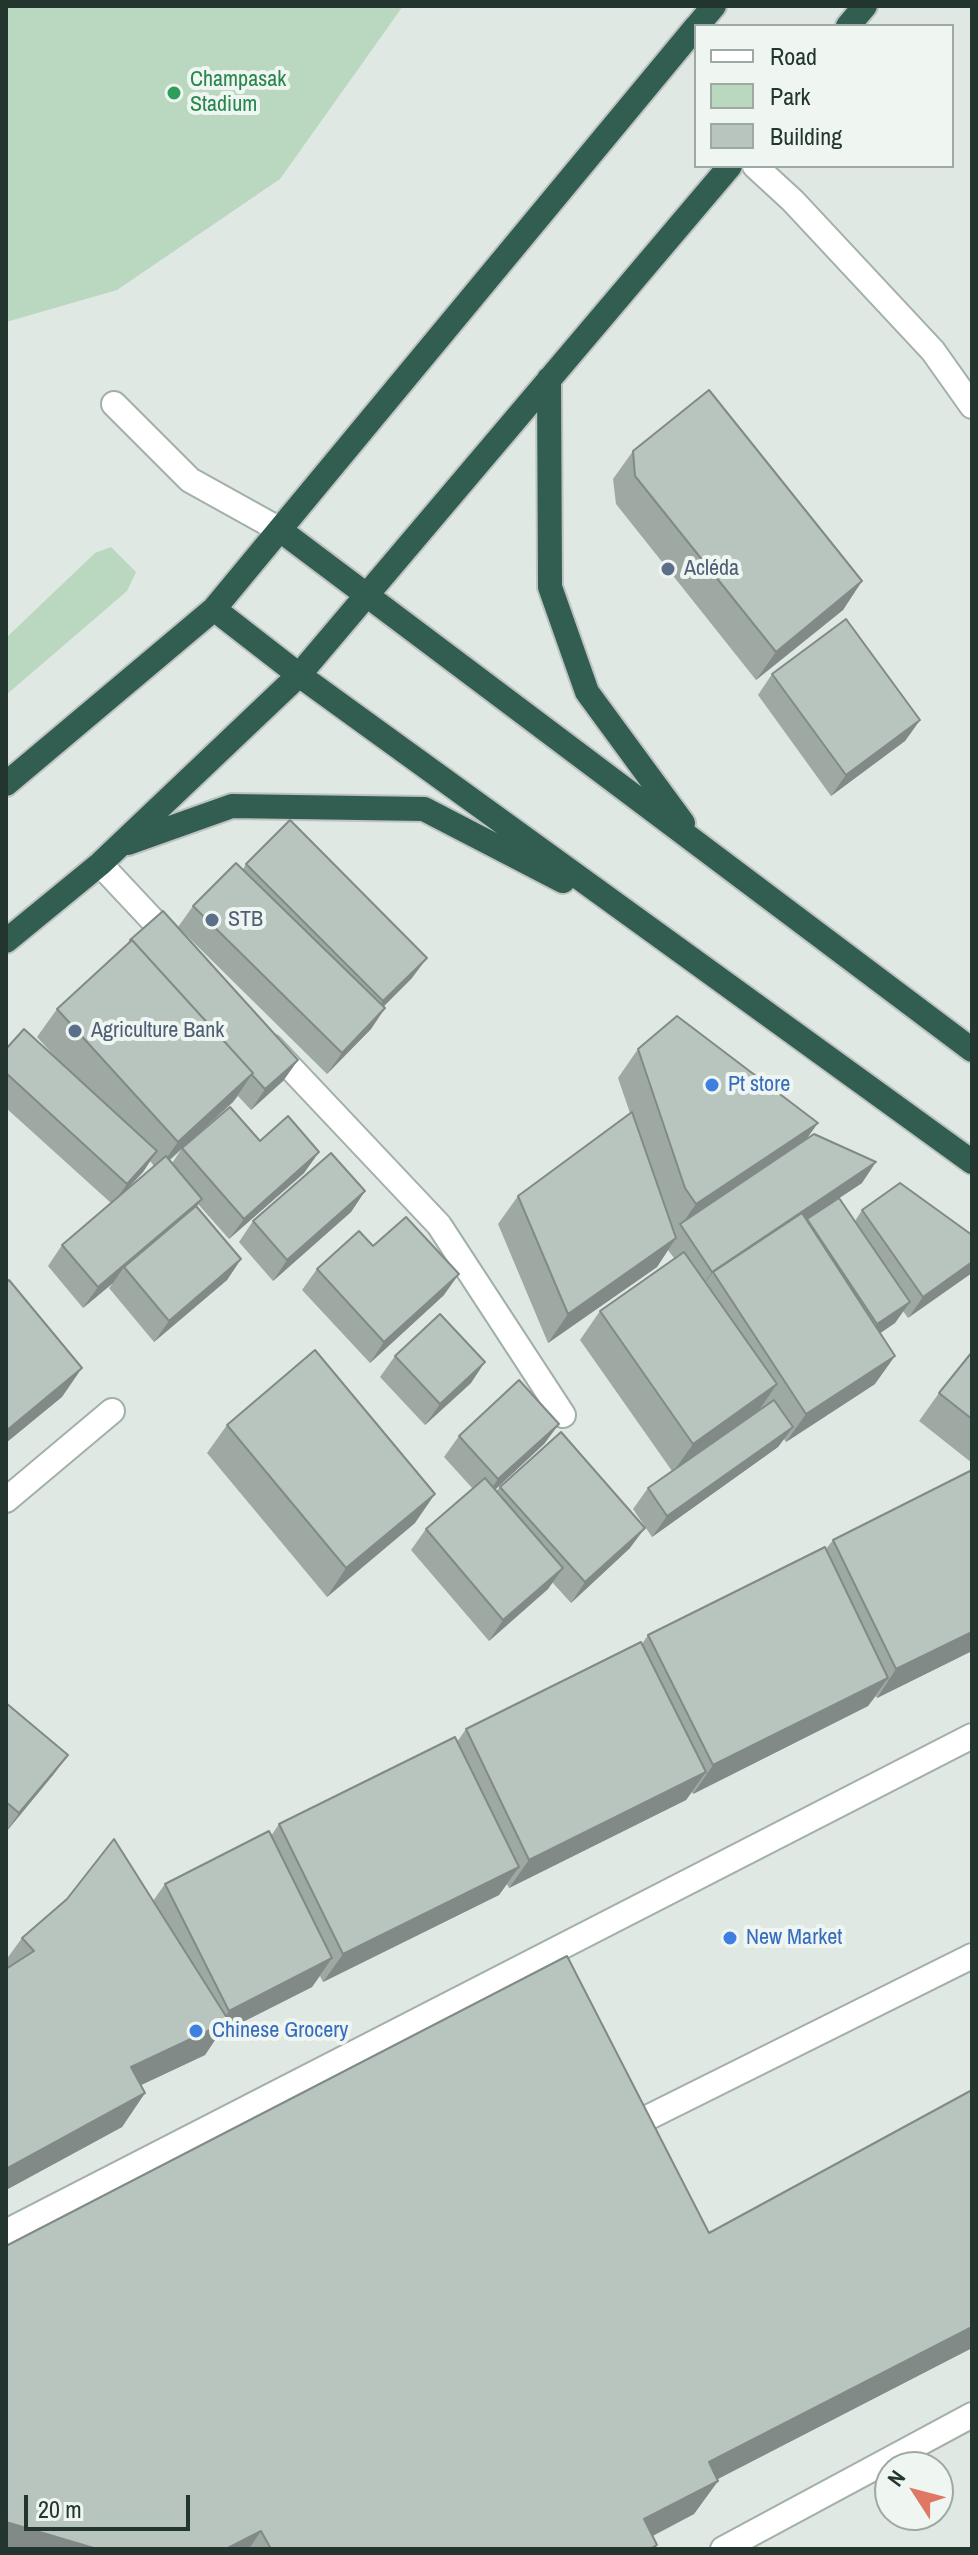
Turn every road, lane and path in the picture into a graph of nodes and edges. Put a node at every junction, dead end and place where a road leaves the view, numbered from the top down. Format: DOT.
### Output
graph roads {
  1 [pos="714,6"];
  2 [pos="865,6"];
  3 [pos="699,24"];
  4 [pos="850,24"];
  5 [pos="694,31"];
  6 [pos="728,168"];
  7 [pos="757,168"];
  8 [pos="549,379"];
  9 [pos="114,404"];
  10 [pos="972,406"];
  11 [pos="280,530"];
  12 [pos="366,595"];
  13 [pos="214,609"];
  14 [pos="299,675"];
  15 [pos="6,784"];
  16 [pos="118,847"];
  17 [pos="702,847"];
  18 [pos="100,864"];
  19 [pos="634,918"];
  20 [pos="6,941"];
  21 [pos="186,957"];
  22 [pos="251,1026"];
  23 [pos="972,1050"];
  24 [pos="972,1162"];
  25 [pos="112,1411"];
  26 [pos="563,1415"];
  27 [pos="6,1500"];
  28 [pos="972,1736"];
  29 [pos="972,1956"];
  30 [pos="635,2124"];
  31 [pos="6,2232"];
  32 [pos="972,2415"];
  33 [pos="723,2549"];
  1 -- 3 [label="highway"];
  2 -- 4 [label="highway"];
  5 -- 11 [label="highway"];
  6 -- 8 [label="highway"];
  7 -- 10 [label="street"];
  8 -- 12 [label="highway"];
  8 -- 17 [label="highway"];
  9 -- 11 [label="street"];
  11 -- 12 [label="highway"];
  11 -- 13 [label="highway"];
  12 -- 14 [label="highway"];
  12 -- 17 [label="highway"];
  13 -- 14 [label="highway"];
  13 -- 15 [label="highway"];
  14 -- 16 [label="highway"];
  14 -- 19 [label="highway"];
  16 -- 18 [label="highway"];
  16 -- 19 [label="highway"];
  17 -- 23 [label="highway"];
  18 -- 20 [label="highway"];
  18 -- 21 [label="street"];
  19 -- 24 [label="highway"];
  22 -- 26 [label="street"];
  25 -- 27 [label="street"];
  28 -- 31 [label="street"];
  29 -- 30 [label="street"];
  32 -- 33 [label="street"];
}
